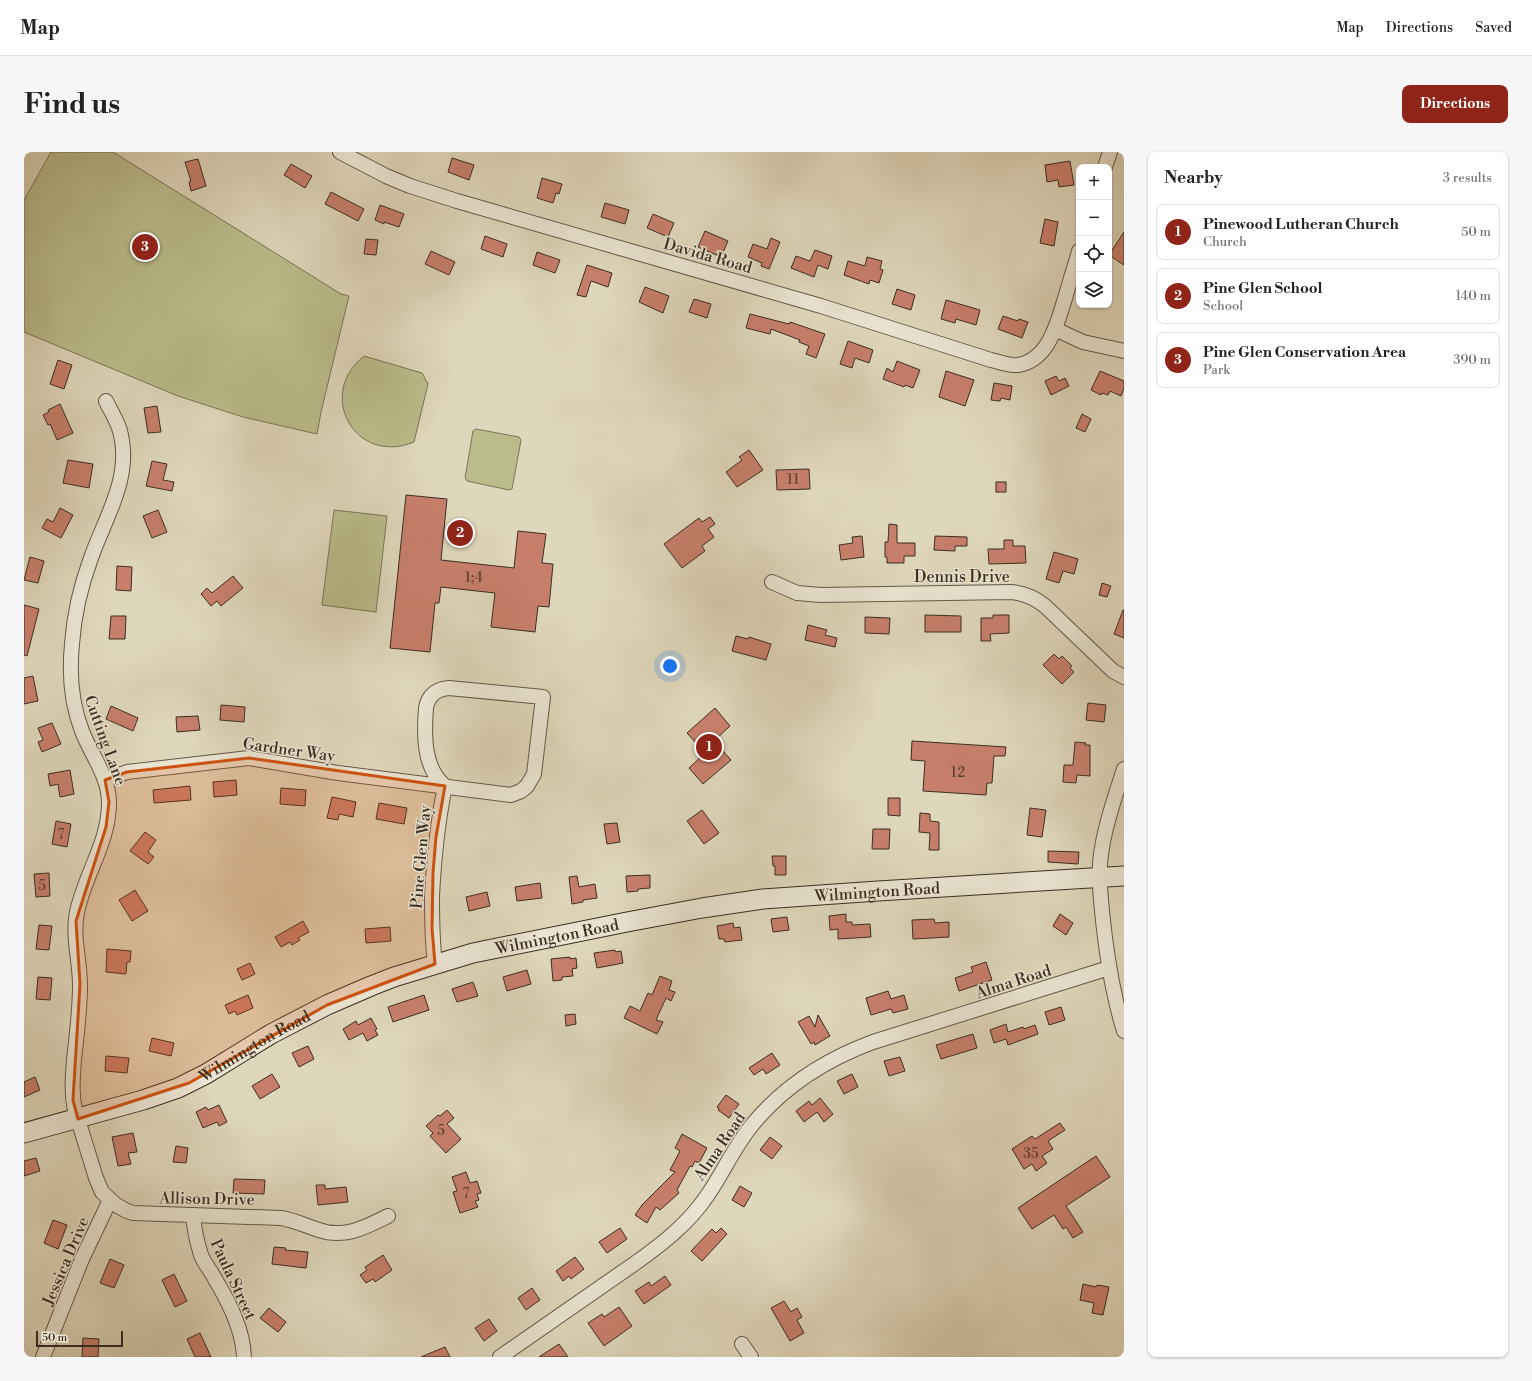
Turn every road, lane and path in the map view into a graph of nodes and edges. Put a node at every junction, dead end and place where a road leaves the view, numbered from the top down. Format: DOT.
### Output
graph roads {
  1 [pos="340,152"];
  2 [pos="1076,261"];
  3 [pos="1056,328"];
  4 [pos="1124,351"];
  5 [pos="106,401"];
  6 [pos="772,582"];
  7 [pos="1124,677"];
  8 [pos="1124,769"];
  9 [pos="105,780"];
  10 [pos="445,786"];
  11 [pos="1124,876"];
  12 [pos="1100,878"];
  13 [pos="435,964"];
  14 [pos="1109,968"];
  15 [pos="1124,1031"];
  16 [pos="78,1119"];
  17 [pos="24,1133"];
  18 [pos="110,1200"];
  19 [pos="193,1215"];
  20 [pos="388,1216"];
  21 [pos="742,1344"];
  22 [pos="43,1357"];
  23 [pos="244,1357"];
  24 [pos="500,1357"];
  25 [pos="751,1357"];
  1 -- 3 [label="street, Davida Road"];
  2 -- 3 [label="street, Davida Road"];
  3 -- 4 [label="street"];
  5 -- 9 [label="street, Cutting Lane"];
  6 -- 7 [label="street, Dennis Drive"];
  8 -- 12 [label="street"];
  9 -- 10 [label="street, Gardner Way"];
  9 -- 16 [label="street, Cutting Lane"];
  10 -- 10 [label="street, Pine Glen Way"];
  10 -- 13 [label="street, Pine Glen Way"];
  11 -- 12 [label="main road, Wilmington Road"];
  12 -- 13 [label="main road, Wilmington Road"];
  12 -- 14 [label="street"];
  13 -- 16 [label="main road, Wilmington Road"];
  14 -- 15 [label="street"];
  14 -- 24 [label="street, Alma Road"];
  16 -- 17 [label="main road, Wilmington Road"];
  16 -- 18 [label="street, Allison Drive"];
  18 -- 19 [label="street, Allison Drive"];
  18 -- 22 [label="street, Jessica Drive"];
  19 -- 20 [label="street, Allison Drive"];
  19 -- 23 [label="street, Paula Street"];
  21 -- 25 [label="street"];
}
